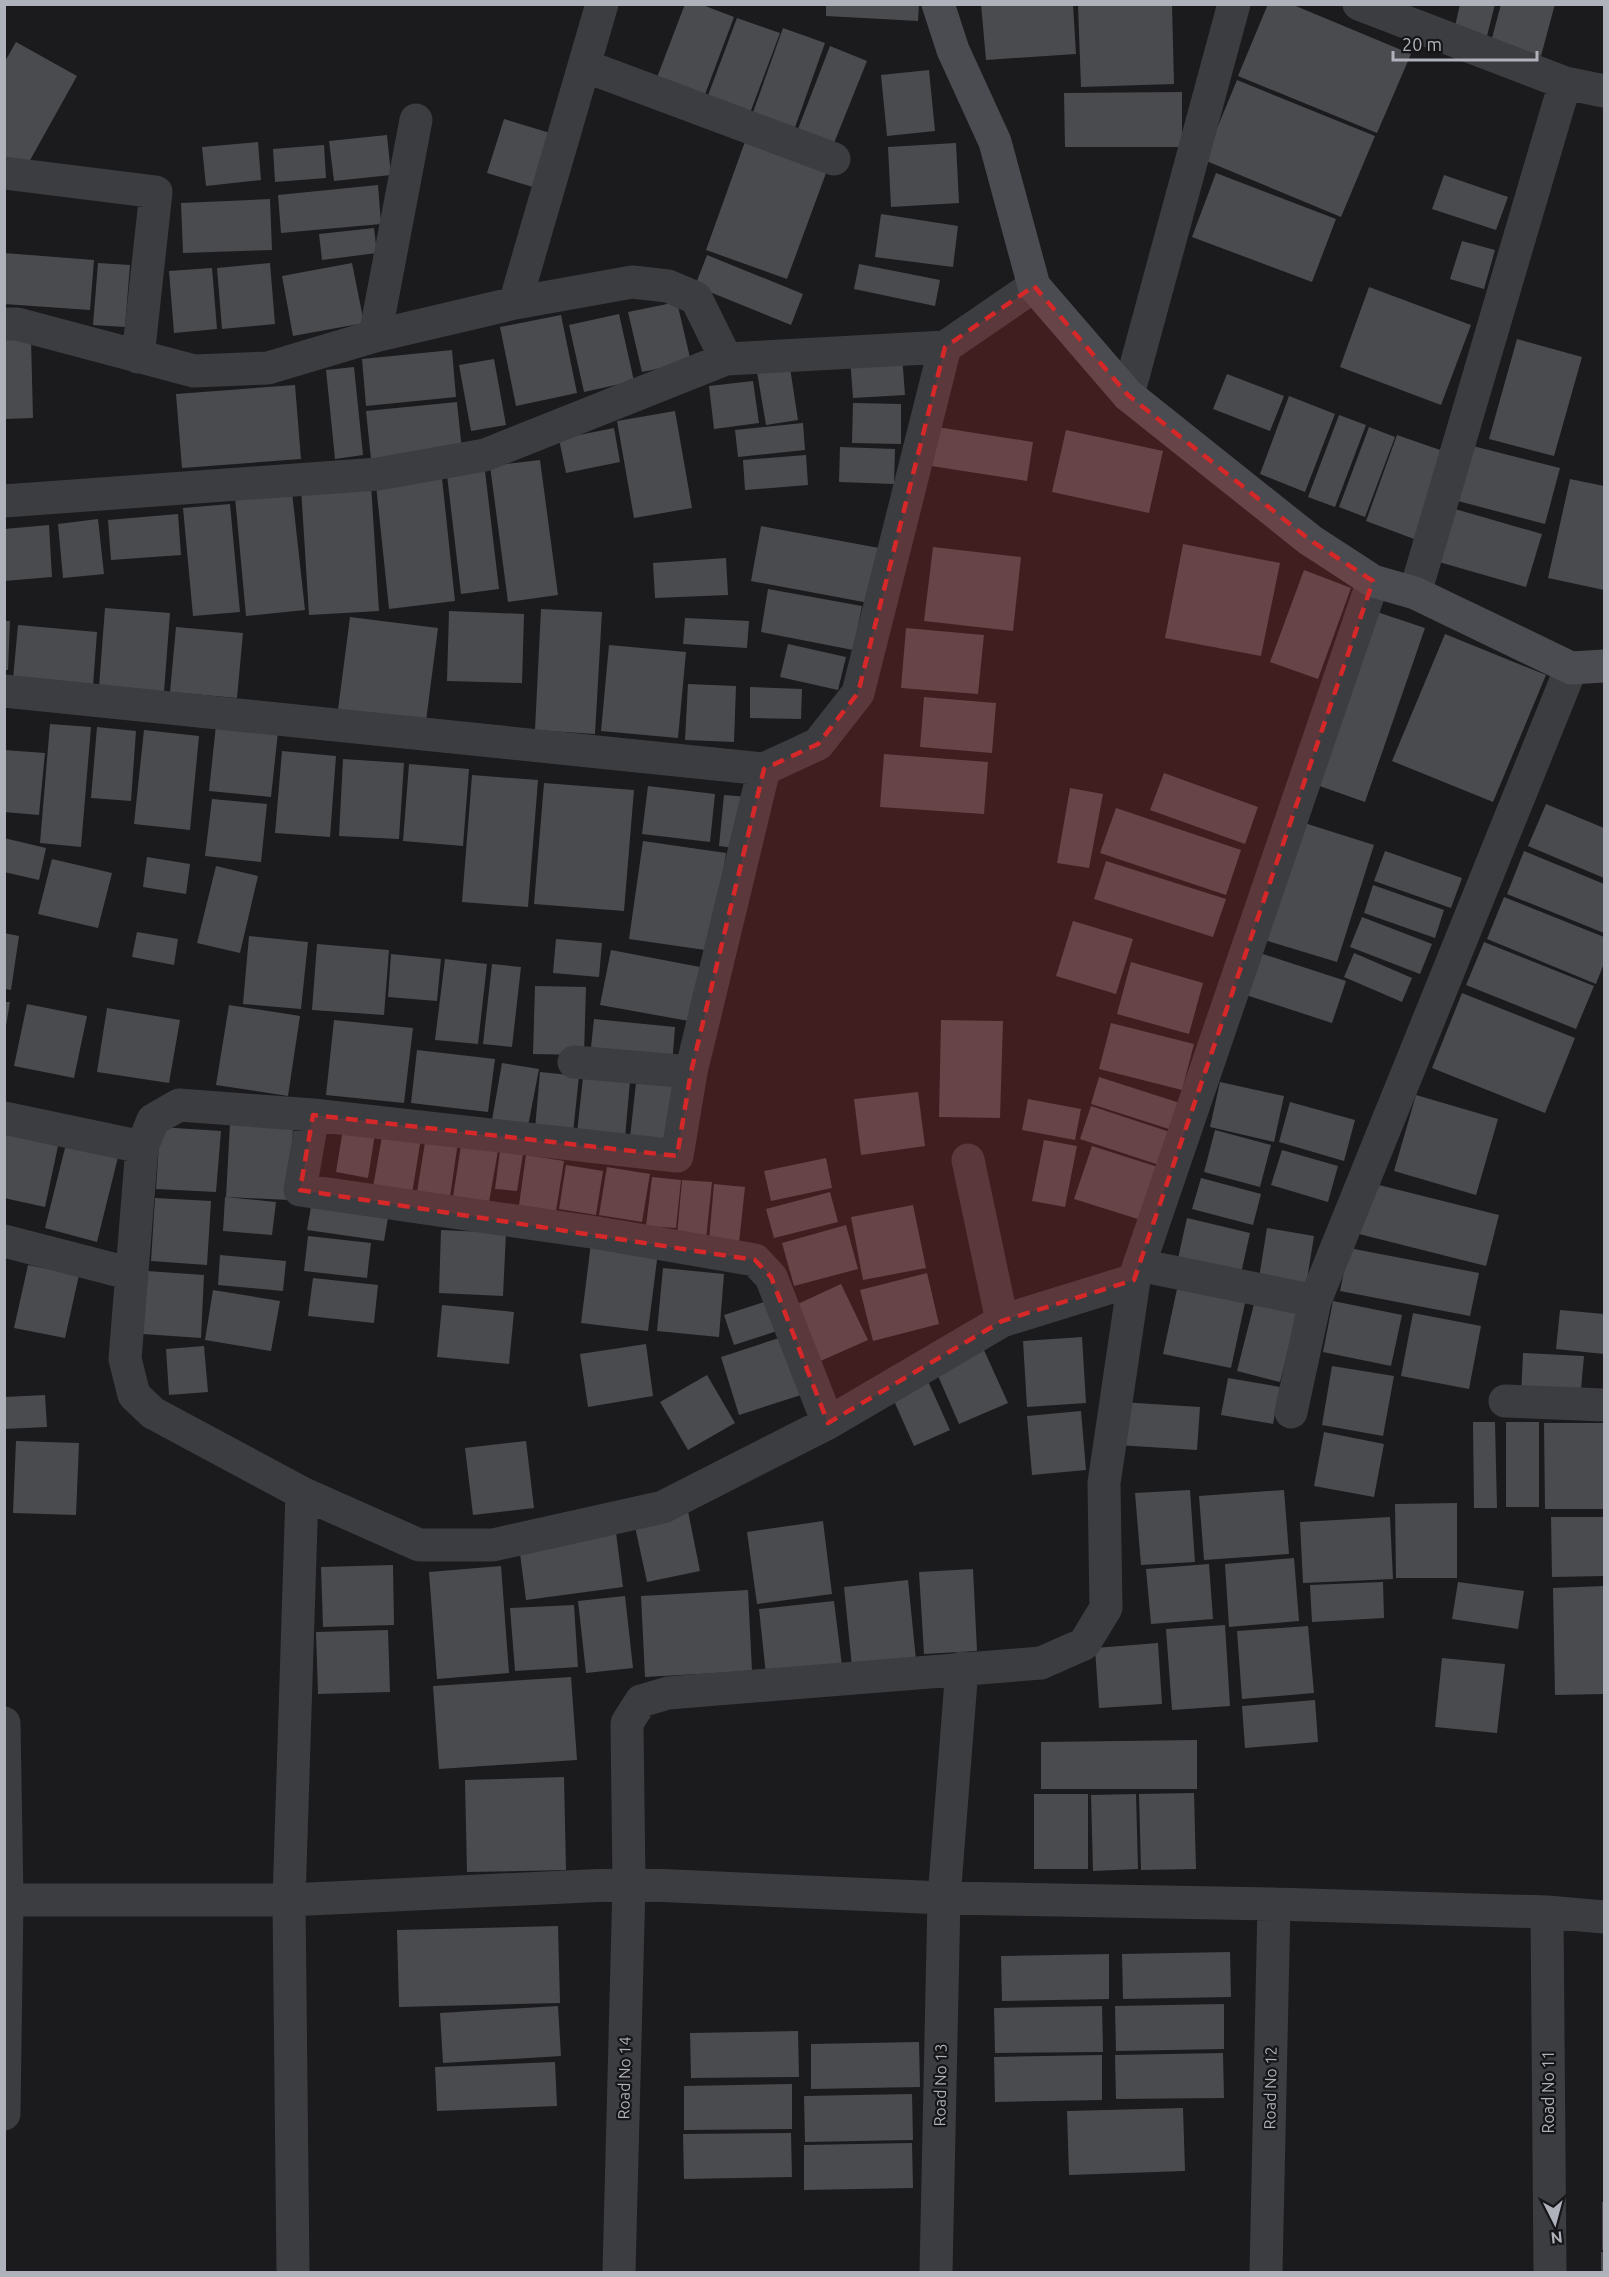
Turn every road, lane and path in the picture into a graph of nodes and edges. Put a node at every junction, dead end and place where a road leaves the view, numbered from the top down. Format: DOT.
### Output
graph roads {
  1 [pos="602,4"];
  2 [pos="938,4"];
  3 [pos="1234,4"];
  4 [pos="1359,4"];
  5 [pos="585,66"];
  6 [pos="1565,82"];
  7 [pos="1605,91"];
  8 [pos="416,120"];
  9 [pos="834,159"];
  10 [pos="4,173"];
  11 [pos="1034,286"];
  12 [pos="515,303"];
  13 [pos="4,324"];
  14 [pos="375,336"];
  15 [pos="945,347"];
  16 [pos="138,357"];
  17 [pos="726,359"];
  18 [pos="1128,395"];
  19 [pos="4,501"];
  20 [pos="1373,580"];
  21 [pos="1415,593"];
  22 [pos="1605,666"];
  23 [pos="1571,668"];
  24 [pos="4,691"];
  25 [pos="764,769"];
  26 [pos="574,1062"];
  27 [pos="691,1072"];
  28 [pos="313,1115"];
  29 [pos="4,1118"];
  30 [pos="142,1147"];
  31 [pos="968,1160"];
  32 [pos="4,1241"];
  33 [pos="1136,1273"];
  34 [pos="132,1274"];
  35 [pos="1315,1300"];
  36 [pos="1002,1321"];
  37 [pos="1505,1401"];
  38 [pos="1605,1405"];
  39 [pos="1291,1412"];
  40 [pos="828,1423"];
  41 [pos="302,1493"];
  42 [pos="962,1668"];
  43 [pos="4,1723"];
  44 [pos="629,1884"];
  45 [pos="944,1898"];
  46 [pos="6,1900"];
  47 [pos="289,1900"];
  48 [pos="1274,1904"];
  49 [pos="1547,1912"];
  50 [pos="1605,1917"];
  51 [pos="4,2114"];
  52 [pos="293,2272"];
  53 [pos="619,2272"];
  54 [pos="936,2272"];
  55 [pos="1266,2272"];
  56 [pos="1550,2272"];
  1 -- 5 [label="street"];
  2 -- 11 [label="street"];
  3 -- 18 [label="street"];
  4 -- 6 [label="street"];
  5 -- 9 [label="street"];
  5 -- 12 [label="street"];
  6 -- 7 [label="street"];
  6 -- 21 [label="street"];
  8 -- 14 [label="street"];
  10 -- 16 [label="street"];
  11 -- 15 [label="street"];
  11 -- 18 [label="street"];
  12 -- 14 [label="street"];
  12 -- 17 [label="street"];
  13 -- 16 [label="street"];
  14 -- 16 [label="street"];
  15 -- 17 [label="street"];
  15 -- 25 [label="street"];
  17 -- 19 [label="street"];
  18 -- 20 [label="street"];
  20 -- 21 [label="street"];
  20 -- 33 [label="street"];
  21 -- 23 [label="street"];
  22 -- 23 [label="street"];
  23 -- 35 [label="street"];
  24 -- 25 [label="street"];
  25 -- 27 [label="street"];
  26 -- 27 [label="street"];
  27 -- 28 [label="street"];
  28 -- 30 [label="street"];
  28 -- 40 [label="street"];
  29 -- 30 [label="street"];
  30 -- 34 [label="street"];
  31 -- 36 [label="street"];
  32 -- 34 [label="street"];
  33 -- 35 [label="street"];
  33 -- 36 [label="street"];
  33 -- 42 [label="street"];
  34 -- 41 [label="street"];
  35 -- 39 [label="street"];
  36 -- 40 [label="street"];
  37 -- 38 [label="street"];
  40 -- 41 [label="street"];
  41 -- 47 [label="street"];
  42 -- 44 [label="street, Road No 14"];
  42 -- 45 [label="street, Road No 13"];
  43 -- 46 [label="street"];
  44 -- 45 [label="street"];
  44 -- 47 [label="street"];
  44 -- 53 [label="street, Road No 14"];
  45 -- 48 [label="street"];
  45 -- 54 [label="street, Road No 13"];
  46 -- 47 [label="street"];
  46 -- 51 [label="street"];
  47 -- 52 [label="street"];
  48 -- 49 [label="street"];
  48 -- 55 [label="street, Road No 12"];
  49 -- 50 [label="street"];
  49 -- 56 [label="street, Road No 11"];
}
